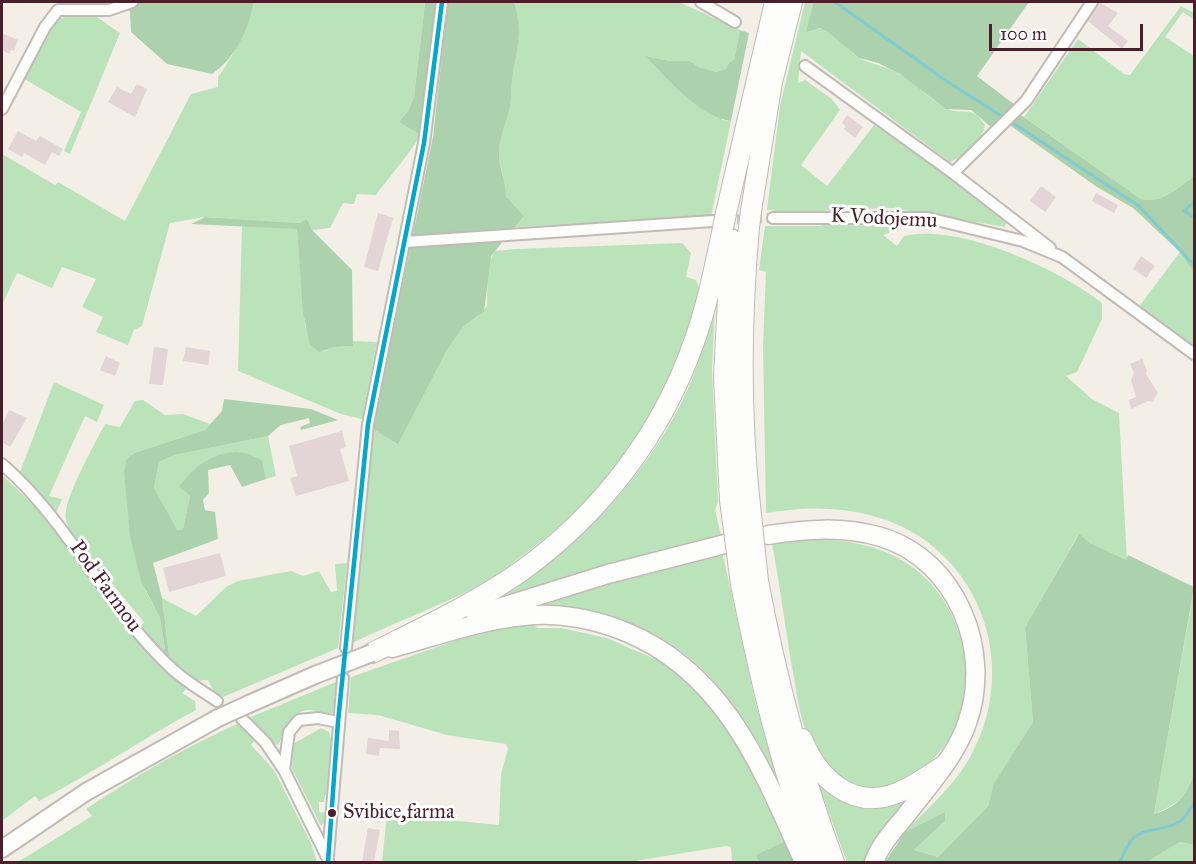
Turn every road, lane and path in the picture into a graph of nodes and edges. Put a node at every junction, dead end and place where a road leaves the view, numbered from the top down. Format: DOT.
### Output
graph roads {
  1 [pos="132,2"];
  2 [pos="442,2"];
  3 [pos="701,2"];
  4 [pos="775,2"];
  5 [pos="792,2"];
  6 [pos="1092,2"];
  7 [pos="735,22"];
  8 [pos="805,66"];
  9 [pos="2,109"];
  10 [pos="953,173"];
  11 [pos="773,218"];
  12 [pos="733,220"];
  13 [pos="405,242"];
  14 [pos="1062,257"];
  15 [pos="1194,354"];
  16 [pos="2,464"];
  17 [pos="768,535"];
  18 [pos="725,544"];
  19 [pos="749,582"];
  20 [pos="346,648"];
  21 [pos="372,653"];
  22 [pos="777,675"];
  23 [pos="343,678"];
  24 [pos="218,710"];
  25 [pos="245,711"];
  26 [pos="338,722"];
  27 [pos="942,767"];
  28 [pos="284,771"];
  29 [pos="2,849"];
  30 [pos="328,861"];
  31 [pos="804,862"];
  32 [pos="816,862"];
  33 [pos="834,862"];
  34 [pos="874,862"];
  1 -- 9 [label="street"];
  2 -- 13 [label="street"];
  3 -- 7 [label="street"];
  4 -- 12 [label="highway"];
  5 -- 12 [label="highway"];
  6 -- 10 [label="street"];
  8 -- 10 [label="street, K Vodojemu"];
  10 -- 14 [label="street, K Vodojemu"];
  11 -- 14 [label="street, K Vodojemu"];
  12 -- 13 [label="street"];
  12 -- 19 [label="highway, bridge"];
  12 -- 21 [label="highway"];
  13 -- 20 [label="street"];
  14 -- 15 [label="street, K Vodojemu"];
  16 -- 24 [label="street, Pod Farmou"];
  17 -- 27 [label="highway"];
  18 -- 21 [label="highway"];
  19 -- 22 [label="highway"];
  19 -- 32 [label="highway"];
  21 -- 25 [label="main road, bridge"];
  21 -- 31 [label="highway"];
  22 -- 27 [label="highway"];
  22 -- 33 [label="highway"];
  23 -- 26 [label="street"];
  24 -- 25 [label="main road, bridge"];
  24 -- 29 [label="main road"];
  25 -- 28 [label="street"];
  26 -- 28 [label="street"];
  26 -- 30 [label="street"];
  27 -- 34 [label="highway"];
  28 -- 30 [label="street"];
}
